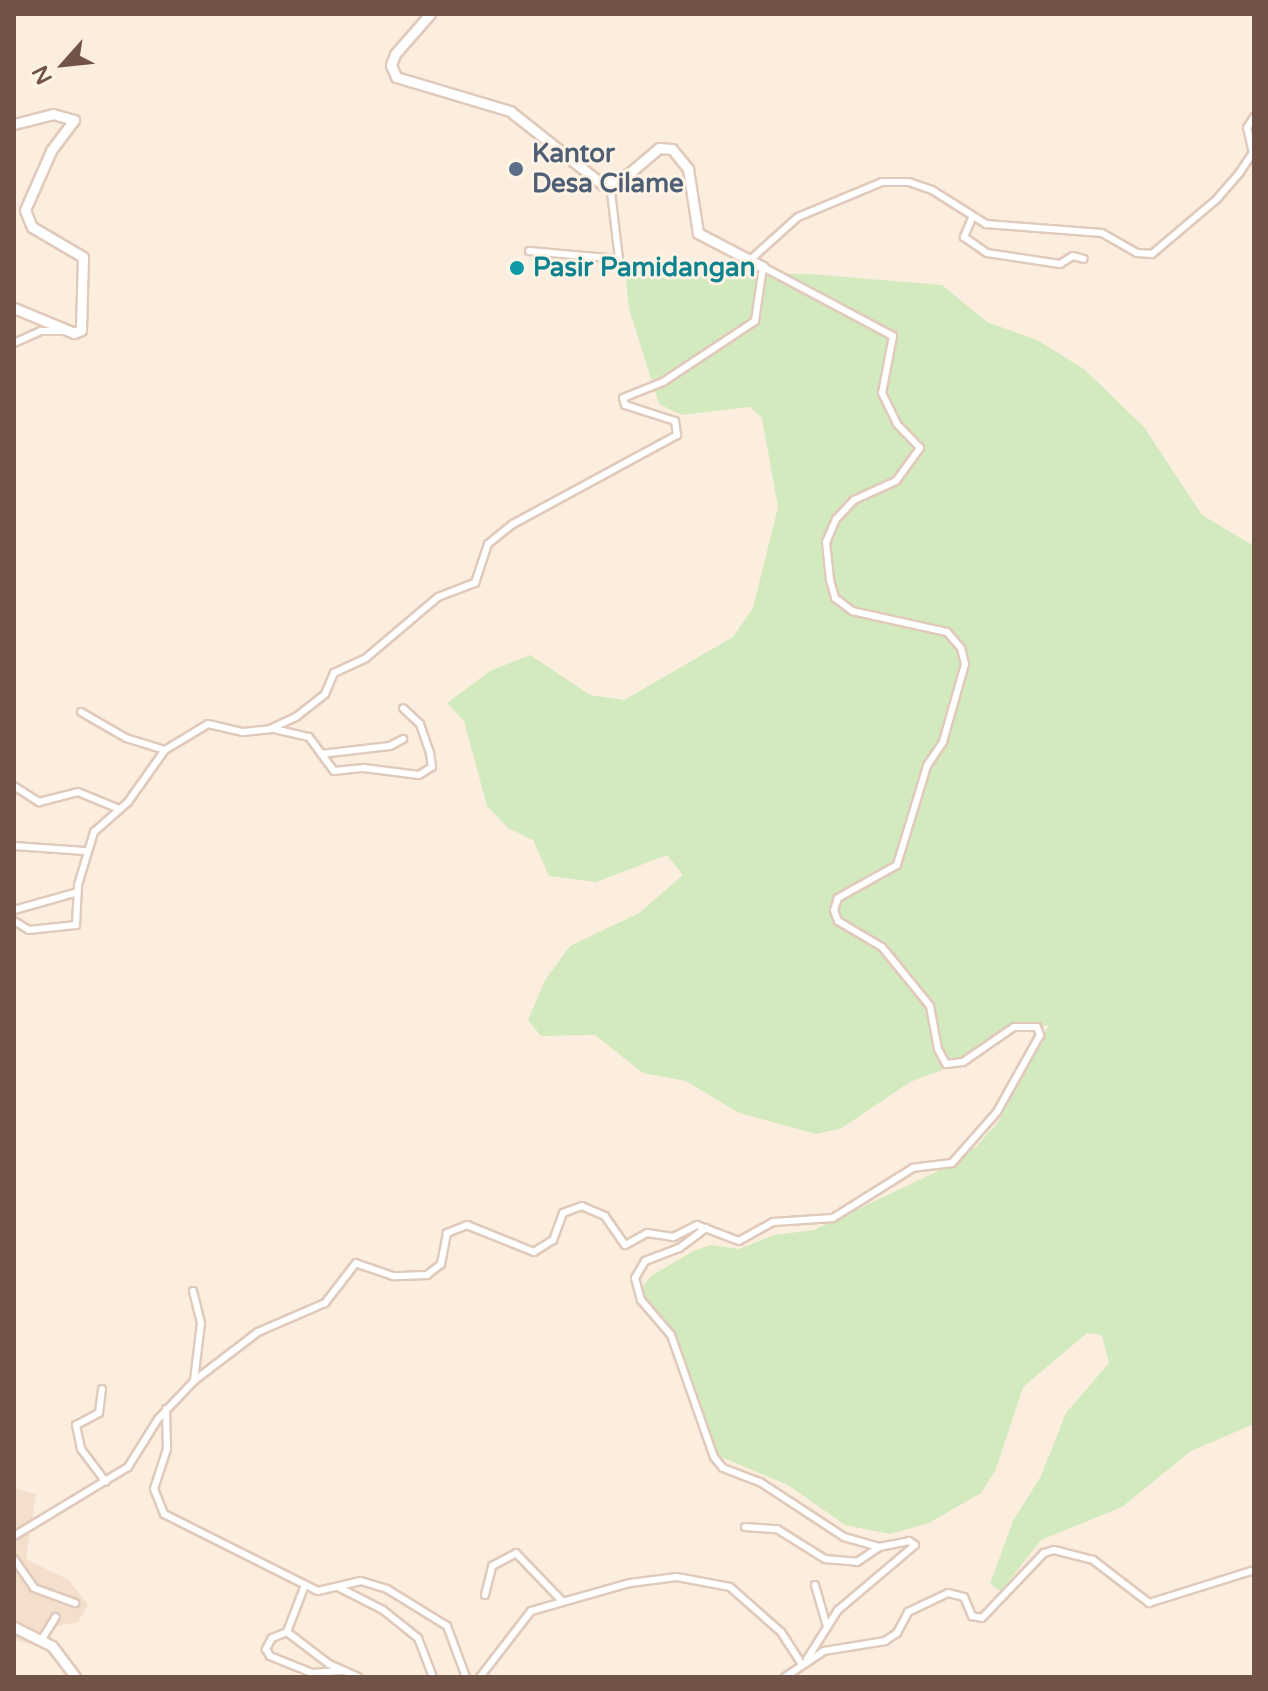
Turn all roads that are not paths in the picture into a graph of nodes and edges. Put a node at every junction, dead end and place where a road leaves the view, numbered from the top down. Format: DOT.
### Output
graph roads {
  1 [pos="430,14"];
  2 [pos="1254,117"];
  3 [pos="14,124"];
  4 [pos="610,184"];
  5 [pos="972,218"];
  6 [pos="529,251"];
  7 [pos="1084,259"];
  8 [pos="750,260"];
  9 [pos="763,267"];
  10 [pos="14,308"];
  11 [pos="69,331"];
  12 [pos="14,343"];
  13 [pos="403,708"];
  14 [pos="81,712"];
  15 [pos="270,729"];
  16 [pos="403,739"];
  17 [pos="165,750"];
  18 [pos="321,754"];
  19 [pos="14,786"];
  20 [pos="119,809"];
  21 [pos="14,846"];
  22 [pos="85,851"];
  23 [pos="78,892"];
  24 [pos="14,910"];
  25 [pos="14,921"];
  26 [pos="706,1228"];
  27 [pos="193,1291"];
  28 [pos="194,1381"];
  29 [pos="102,1389"];
  30 [pos="166,1409"];
  31 [pos="106,1482"];
  32 [pos="745,1527"];
  33 [pos="14,1536"];
  34 [pos="879,1547"];
  35 [pos="14,1559"];
  36 [pos="1254,1570"];
  37 [pos="305,1585"];
  38 [pos="815,1585"];
  39 [pos="338,1588"];
  40 [pos="485,1595"];
  41 [pos="562,1601"];
  42 [pos="75,1603"];
  43 [pos="56,1617"];
  44 [pos="826,1623"];
  45 [pos="14,1627"];
  46 [pos="287,1632"];
  47 [pos="42,1639"];
  48 [pos="804,1661"];
  49 [pos="344,1671"];
  50 [pos="75,1677"];
  51 [pos="358,1677"];
  52 [pos="433,1677"];
  53 [pos="466,1677"];
  54 [pos="480,1677"];
  55 [pos="785,1677"];
  1 -- 4 [label="street"];
  2 -- 5 [label="street"];
  3 -- 11 [label="street"];
  4 -- 6 [label="street"];
  4 -- 8 [label="street"];
  5 -- 7 [label="street"];
  5 -- 8 [label="street"];
  8 -- 9 [label="street"];
  9 -- 15 [label="street"];
  9 -- 26 [label="street"];
  10 -- 11 [label="street"];
  11 -- 12 [label="street"];
  13 -- 18 [label="street"];
  14 -- 17 [label="street"];
  15 -- 17 [label="street"];
  15 -- 18 [label="street"];
  16 -- 18 [label="street"];
  17 -- 20 [label="street"];
  19 -- 20 [label="street"];
  20 -- 22 [label="street"];
  21 -- 22 [label="street"];
  22 -- 23 [label="street"];
  23 -- 24 [label="street"];
  23 -- 25 [label="street"];
  26 -- 28 [label="street"];
  26 -- 34 [label="street"];
  27 -- 28 [label="street"];
  28 -- 30 [label="street"];
  29 -- 31 [label="street"];
  30 -- 31 [label="street"];
  30 -- 37 [label="street"];
  31 -- 33 [label="street"];
  32 -- 34 [label="street"];
  34 -- 44 [label="street"];
  35 -- 42 [label="street"];
  36 -- 48 [label="street"];
  37 -- 39 [label="street"];
  37 -- 46 [label="street"];
  38 -- 44 [label="street"];
  39 -- 52 [label="street"];
  39 -- 53 [label="street"];
  40 -- 41 [label="street"];
  41 -- 48 [label="street"];
  41 -- 54 [label="street"];
  43 -- 47 [label="street"];
  44 -- 48 [label="street"];
  45 -- 47 [label="street"];
  46 -- 49 [label="street"];
  46 -- 49 [label="street"];
  47 -- 50 [label="street"];
  48 -- 55 [label="street"];
  49 -- 51 [label="street"];
}
